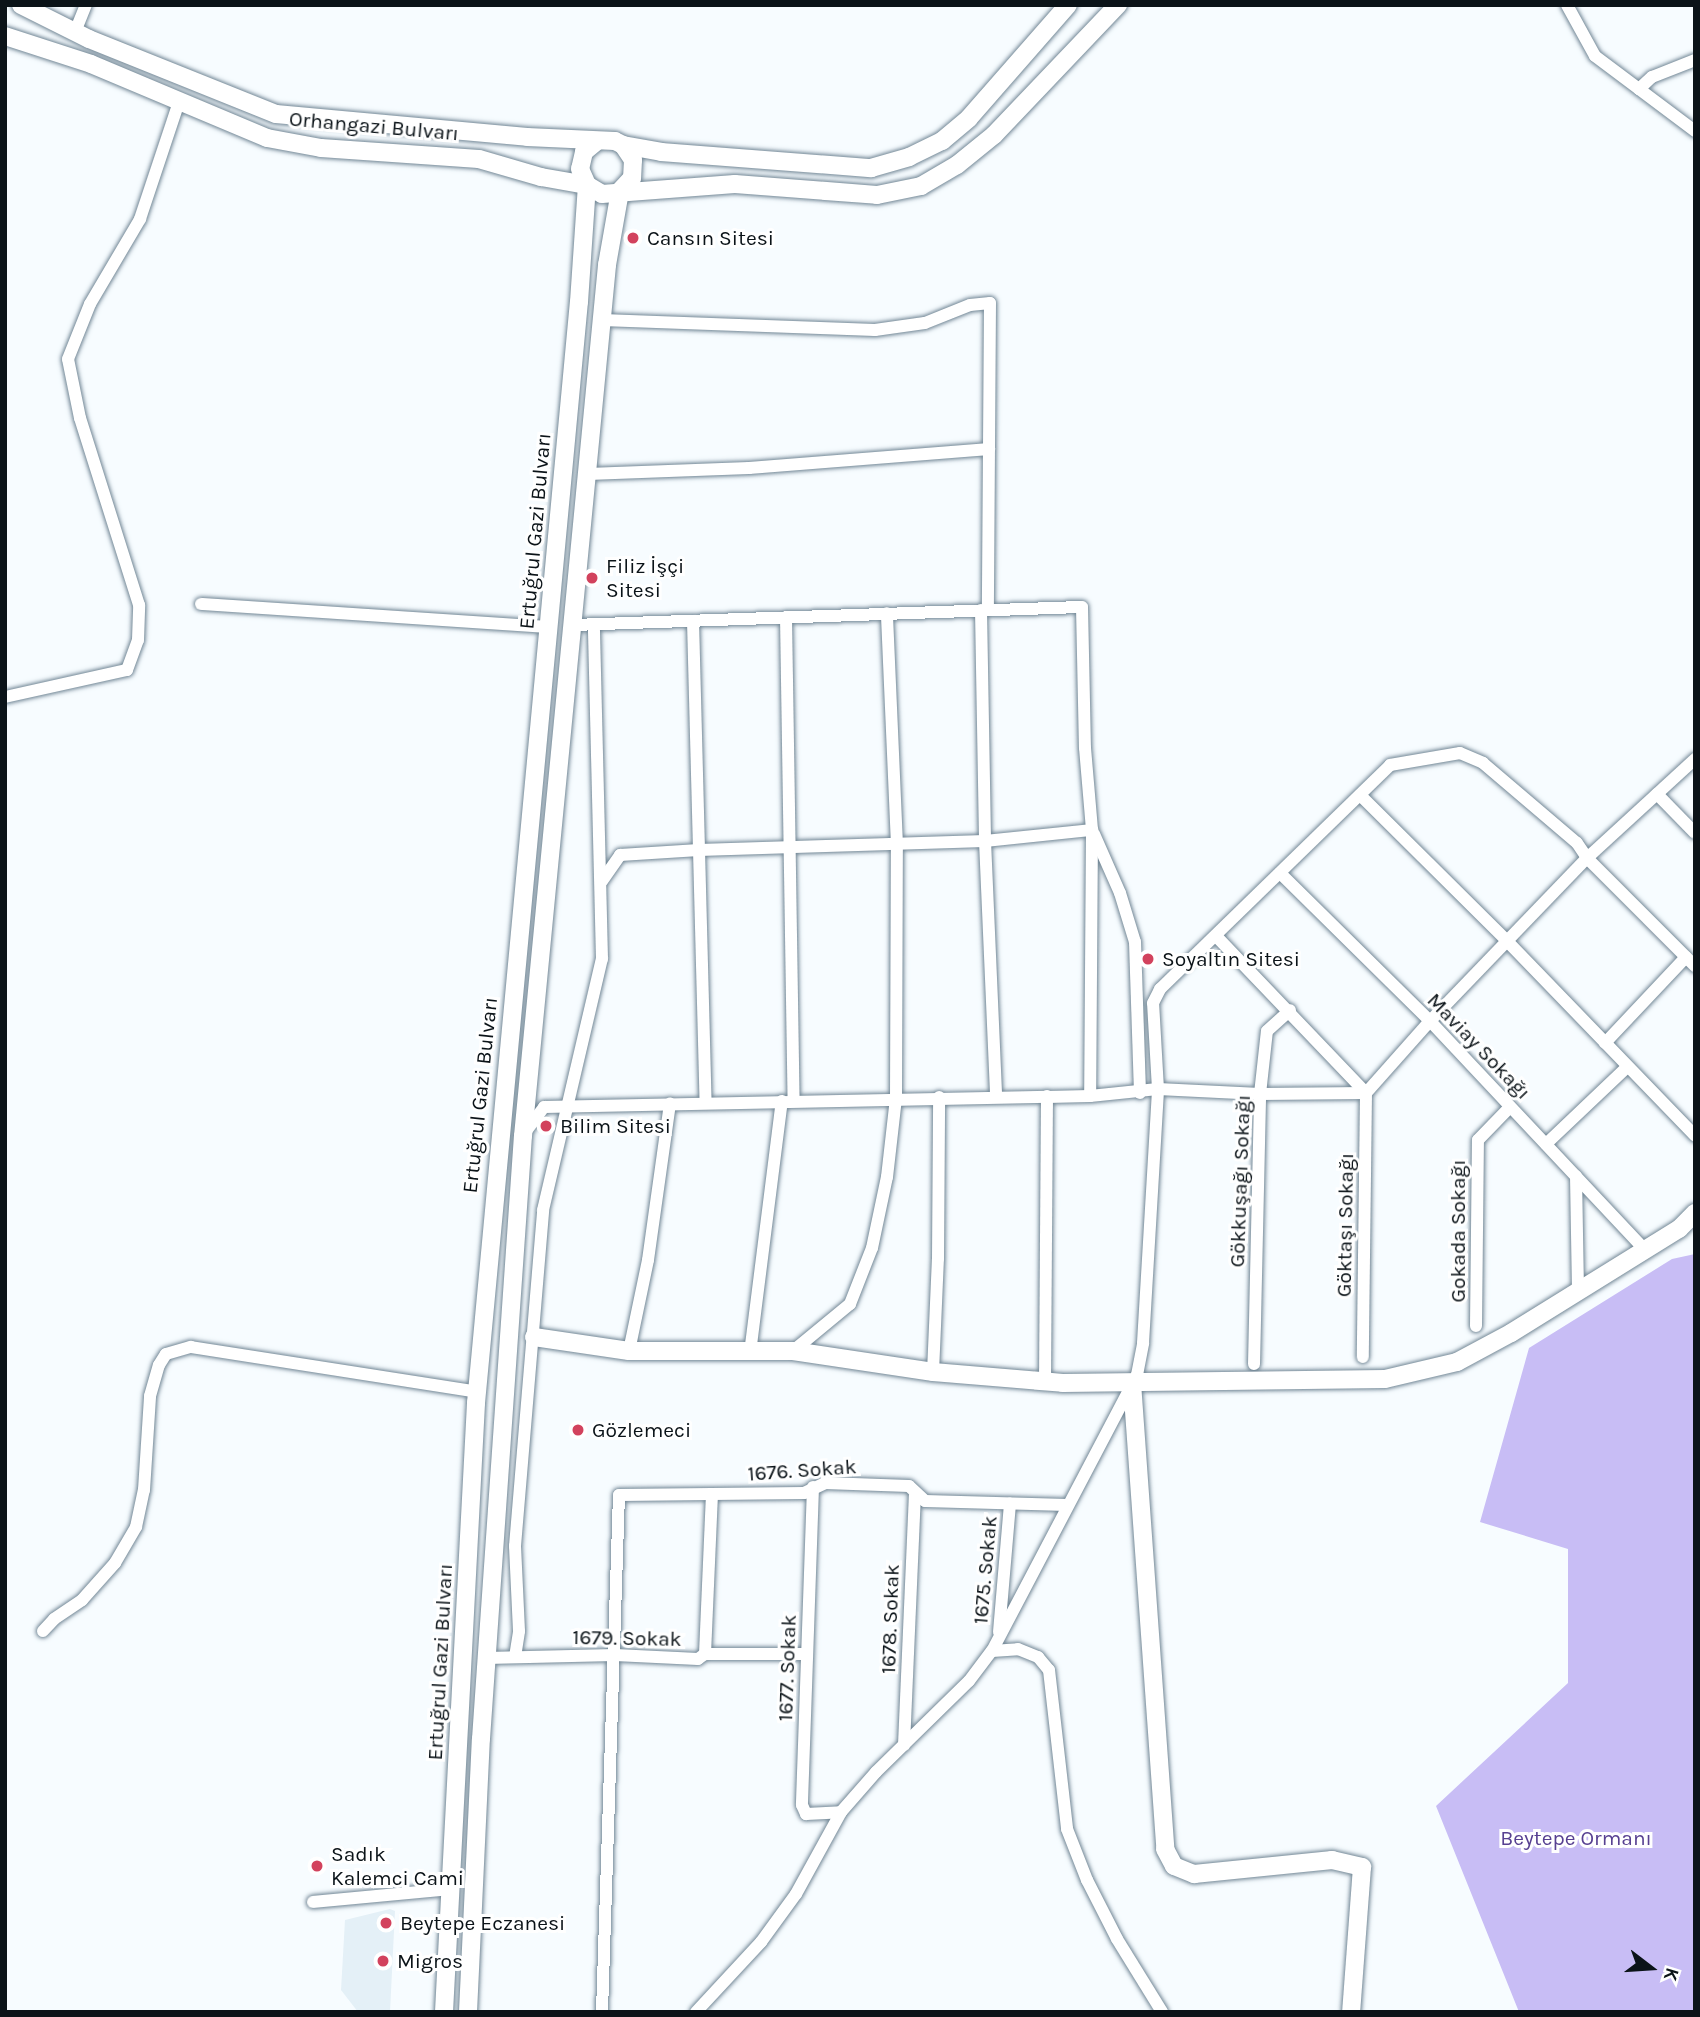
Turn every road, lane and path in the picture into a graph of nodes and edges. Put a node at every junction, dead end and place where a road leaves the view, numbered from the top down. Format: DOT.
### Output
graph roads {
  1 [pos="21,5"];
  2 [pos="86,5"];
  3 [pos="1068,5"];
  4 [pos="1118,5"];
  5 [pos="1567,5"];
  6 [pos="75,32"];
  7 [pos="5,36"];
  8 [pos="1695,60"];
  9 [pos="1639,89"];
  10 [pos="179,102"];
  11 [pos="1695,131"];
  12 [pos="597,141"];
  13 [pos="623,145"];
  14 [pos="587,185"];
  15 [pos="620,191"];
  16 [pos="602,320"];
  17 [pos="989,449"];
  18 [pos="588,474"];
  19 [pos="201,604"];
  20 [pos="984,610"];
  21 [pos="887,613"];
  22 [pos="786,617"];
  23 [pos="694,621"];
  24 [pos="573,625"];
  25 [pos="594,626"];
  26 [pos="549,627"];
  27 [pos="5,697"];
  28 [pos="1695,759"];
  29 [pos="1657,794"];
  30 [pos="1360,795"];
  31 [pos="1092,830"];
  32 [pos="1695,833"];
  33 [pos="985,841"];
  34 [pos="897,845"];
  35 [pos="789,847"];
  36 [pos="699,850"];
  37 [pos="1587,858"];
  38 [pos="1280,873"];
  39 [pos="602,881"];
  40 [pos="1216,936"];
  41 [pos="1507,941"];
  42 [pos="1690,961"];
  43 [pos="1290,1010"];
  44 [pos="1430,1021"];
  45 [pos="1605,1043"];
  46 [pos="1627,1067"];
  47 [pos="527,1082"];
  48 [pos="1158,1089"];
  49 [pos="1140,1093"];
  50 [pos="1366,1093"];
  51 [pos="1261,1094"];
  52 [pos="996,1096"];
  53 [pos="1047,1096"];
  54 [pos="1090,1096"];
  55 [pos="939,1097"];
  56 [pos="896,1098"];
  57 [pos="788,1101"];
  58 [pos="706,1103"];
  59 [pos="670,1104"];
  60 [pos="544,1107"];
  61 [pos="1510,1107"];
  62 [pos="569,1109"];
  63 [pos="523,1136"];
  64 [pos="1695,1136"];
  65 [pos="1546,1144"];
  66 [pos="1576,1176"];
  67 [pos="1695,1213"];
  68 [pos="1645,1250"];
  69 [pos="1578,1291"];
  70 [pos="1476,1326"];
  71 [pos="534,1337"];
  72 [pos="629,1351"];
  73 [pos="793,1351"];
  74 [pos="750,1353"];
  75 [pos="1363,1357"];
  76 [pos="1254,1364"];
  77 [pos="933,1371"];
  78 [pos="1045,1382"];
  79 [pos="1132,1383"];
  80 [pos="477,1392"];
  81 [pos="813,1487"];
  82 [pos="712,1494"];
  83 [pos="915,1495"];
  84 [pos="1010,1503"];
  85 [pos="1067,1505"];
  86 [pos="43,1631"];
  87 [pos="998,1639"];
  88 [pos="992,1651"];
  89 [pos="705,1654"];
  90 [pos="806,1654"];
  91 [pos="615,1655"];
  92 [pos="515,1657"];
  93 [pos="486,1658"];
  94 [pos="904,1745"];
  95 [pos="841,1812"];
  96 [pos="450,1889"];
  97 [pos="313,1902"];
  98 [pos="444,2012"];
  99 [pos="468,2012"];
  100 [pos="602,2012"];
  101 [pos="696,2012"];
  102 [pos="1162,2012"];
  103 [pos="1351,2012"];
  1 -- 6 [label="main road, Orhangazi Bulvarı"];
  2 -- 6 [label="street"];
  3 -- 13 [label="main road, Orhangazi Bulvarı"];
  4 -- 15 [label="main road, Orhangazi Bulvarı"];
  5 -- 9 [label="street"];
  6 -- 12 [label="main road, Orhangazi Bulvarı"];
  7 -- 10 [label="main road, Orhangazi Bulvarı"];
  8 -- 9 [label="street"];
  9 -- 11 [label="street"];
  10 -- 14 [label="main road, Orhangazi Bulvarı"];
  10 -- 27 [label="street"];
  12 -- 13 [label="main road, Orhangazi Bulvarı"];
  12 -- 14 [label="main road"];
  13 -- 15 [label="main road"];
  14 -- 15 [label="main road, Orhangazi Bulvarı"];
  14 -- 26 [label="main road, Ertuğrul Gazi Bulvarı"];
  15 -- 16 [label="main road"];
  16 -- 17 [label="street"];
  16 -- 18 [label="main road"];
  17 -- 18 [label="street"];
  17 -- 20 [label="street"];
  18 -- 24 [label="main road"];
  19 -- 26 [label="street"];
  20 -- 21 [label="street"];
  20 -- 31 [label="street"];
  20 -- 33 [label="street"];
  21 -- 22 [label="street"];
  21 -- 34 [label="street"];
  22 -- 23 [label="street"];
  22 -- 35 [label="street"];
  23 -- 25 [label="street"];
  23 -- 36 [label="street"];
  24 -- 25 [label="street"];
  24 -- 47 [label="main road"];
  25 -- 39 [label="street"];
  26 -- 80 [label="main road, Ertuğrul Gazi Bulvarı"];
  28 -- 29 [label="street"];
  29 -- 32 [label="street"];
  29 -- 37 [label="street"];
  30 -- 37 [label="street"];
  30 -- 38 [label="street"];
  30 -- 41 [label="street"];
  31 -- 33 [label="street"];
  31 -- 49 [label="street"];
  31 -- 54 [label="street"];
  33 -- 34 [label="street"];
  33 -- 52 [label="street"];
  34 -- 35 [label="street"];
  34 -- 56 [label="street"];
  35 -- 36 [label="street"];
  35 -- 57 [label="street"];
  36 -- 39 [label="street"];
  36 -- 58 [label="street"];
  37 -- 41 [label="street"];
  37 -- 42 [label="street"];
  38 -- 40 [label="street"];
  38 -- 44 [label="street, Maviay Sokağı"];
  39 -- 62 [label="street"];
  40 -- 43 [label="street"];
  40 -- 48 [label="street"];
  41 -- 44 [label="street"];
  41 -- 45 [label="street"];
  42 -- 45 [label="street"];
  43 -- 50 [label="street"];
  43 -- 51 [label="street, Gökkuşağı Sokağı"];
  44 -- 50 [label="street"];
  44 -- 61 [label="street, Maviay Sokağı"];
  45 -- 46 [label="street"];
  46 -- 64 [label="street"];
  46 -- 65 [label="street"];
  47 -- 60 [label="street"];
  47 -- 63 [label="main road"];
  48 -- 49 [label="street"];
  48 -- 51 [label="street"];
  48 -- 79 [label="street"];
  49 -- 54 [label="street"];
  50 -- 51 [label="street"];
  50 -- 75 [label="street, Göktaşı Sokağı"];
  51 -- 76 [label="street, Gökkuşağı Sokağı"];
  52 -- 53 [label="street"];
  52 -- 55 [label="street"];
  53 -- 54 [label="street"];
  53 -- 78 [label="street"];
  55 -- 56 [label="street"];
  55 -- 77 [label="street"];
  56 -- 57 [label="street"];
  56 -- 73 [label="street"];
  57 -- 58 [label="street"];
  57 -- 74 [label="street"];
  58 -- 59 [label="street"];
  59 -- 62 [label="street"];
  59 -- 72 [label="street"];
  60 -- 62 [label="street"];
  60 -- 63 [label="street"];
  61 -- 65 [label="street, Maviay Sokağı"];
  61 -- 70 [label="street, Gokada Sokağı"];
  62 -- 71 [label="street"];
  63 -- 93 [label="main road"];
  65 -- 66 [label="street, Maviay Sokağı"];
  66 -- 68 [label="street, Maviay Sokağı"];
  66 -- 69 [label="street"];
  67 -- 68 [label="main road"];
  68 -- 69 [label="main road"];
  69 -- 79 [label="main road"];
  71 -- 72 [label="main road"];
  71 -- 92 [label="street"];
  72 -- 74 [label="main road"];
  73 -- 74 [label="main road"];
  73 -- 77 [label="main road"];
  77 -- 78 [label="main road"];
  78 -- 79 [label="main road"];
  79 -- 85 [label="street"];
  79 -- 103 [label="main road"];
  80 -- 86 [label="street"];
  80 -- 96 [label="main road, Ertuğrul Gazi Bulvarı"];
  81 -- 82 [label="street, 1676. Sokak"];
  81 -- 83 [label="street, 1676. Sokak"];
  81 -- 90 [label="street, 1677. Sokak"];
  82 -- 89 [label="street"];
  82 -- 91 [label="street, 1676. Sokak"];
  83 -- 84 [label="street, 1676. Sokak"];
  83 -- 94 [label="street, 1678. Sokak"];
  84 -- 85 [label="street, 1676. Sokak"];
  84 -- 87 [label="street, 1675. Sokak"];
  85 -- 87 [label="street"];
  87 -- 88 [label="street"];
  88 -- 94 [label="street"];
  88 -- 102 [label="street"];
  89 -- 90 [label="street, 1679. Sokak"];
  89 -- 91 [label="street, 1679. Sokak"];
  90 -- 95 [label="street, 1677. Sokak"];
  91 -- 92 [label="street, 1679. Sokak"];
  91 -- 100 [label="street"];
  92 -- 93 [label="street, 1679. Sokak"];
  93 -- 99 [label="main road"];
  94 -- 95 [label="street"];
  95 -- 101 [label="street"];
  96 -- 97 [label="street"];
  96 -- 98 [label="main road, Ertuğrul Gazi Bulvarı"];
}
